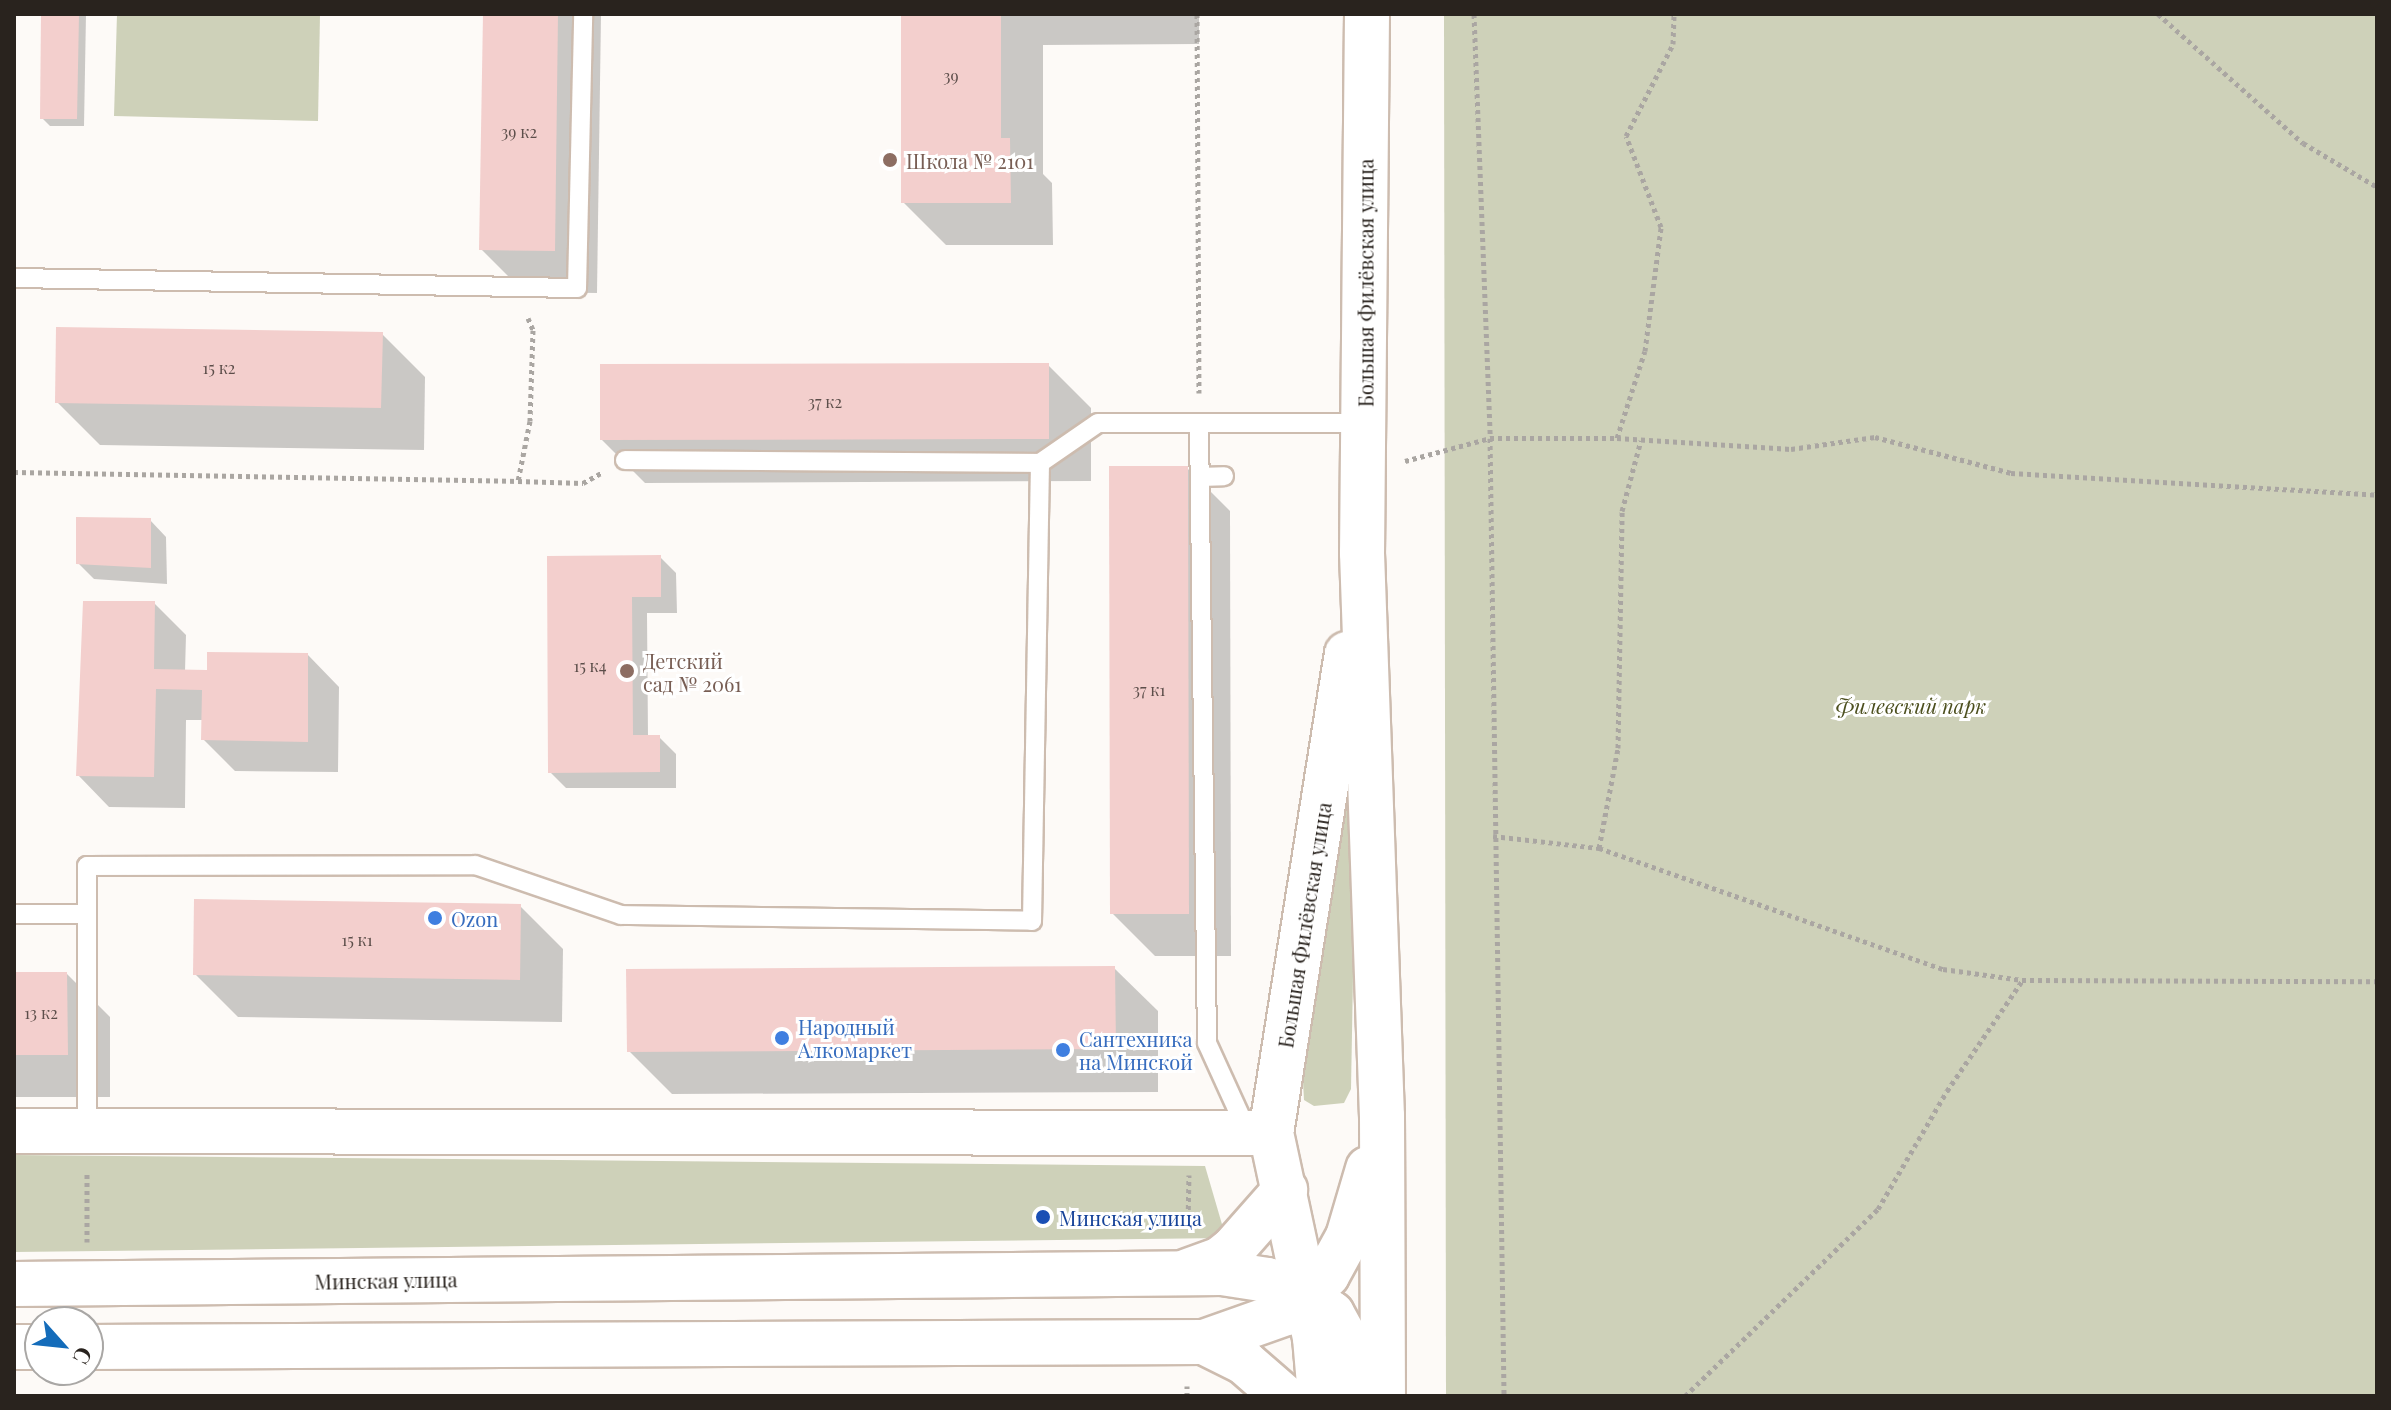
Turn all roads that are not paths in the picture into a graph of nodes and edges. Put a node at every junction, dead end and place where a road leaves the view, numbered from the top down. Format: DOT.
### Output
graph roads {
  1 [pos="583,14"];
  2 [pos="1367,14"];
  3 [pos="14,278"];
  4 [pos="1364,423"];
  5 [pos="1199,425"];
  6 [pos="625,460"];
  7 [pos="1040,463"];
  8 [pos="1224,476"];
  9 [pos="1200,477"];
  10 [pos="1362,553"];
  11 [pos="14,914"];
  12 [pos="87,914"];
  13 [pos="1382,1116"];
  14 [pos="14,1131"];
  15 [pos="87,1131"];
  16 [pos="1260,1133"];
  17 [pos="1285,1190"];
  18 [pos="1188,1254"];
  19 [pos="14,1284"];
  20 [pos="1306,1295"];
  21 [pos="1204,1342"];
  22 [pos="104,1347"];
  23 [pos="1283,1396"];
  24 [pos="1320,1396"];
  25 [pos="1361,1396"];
  26 [pos="1383,1396"];
  1 -- 3 [label="lane"];
  2 -- 4 [label="street, Большая Филёвская улица"];
  4 -- 5 [label="lane"];
  4 -- 10 [label="street, Большая Филёвская улица"];
  5 -- 7 [label="lane"];
  5 -- 9 [label="lane"];
  6 -- 7 [label="lane"];
  7 -- 12 [label="lane"];
  8 -- 9 [label="lane"];
  9 -- 16 [label="lane"];
  10 -- 13 [label="street, Большая Филёвская улица"];
  10 -- 16 [label="street, Большая Филёвская улица"];
  11 -- 12 [label="lane"];
  12 -- 15 [label="lane"];
  13 -- 20 [label="street, Большая Филёвская улица"];
  13 -- 26 [label="street, Большая Филёвская улица"];
  14 -- 15 [label="street"];
  15 -- 16 [label="street"];
  16 -- 17 [label="street, Большая Филёвская улица"];
  17 -- 18 [label="street"];
  17 -- 20 [label="street, Большая Филёвская улица"];
  18 -- 19 [label="street, Минская улица"];
  18 -- 20 [label="street, Минская улица"];
  20 -- 21 [label="street, Большая Филёвская улица"];
  20 -- 24 [label="street, Большая Филёвская улица"];
  20 -- 25 [label="street, Минская улица"];
  21 -- 22 [label="street"];
  21 -- 23 [label="street"];
}
